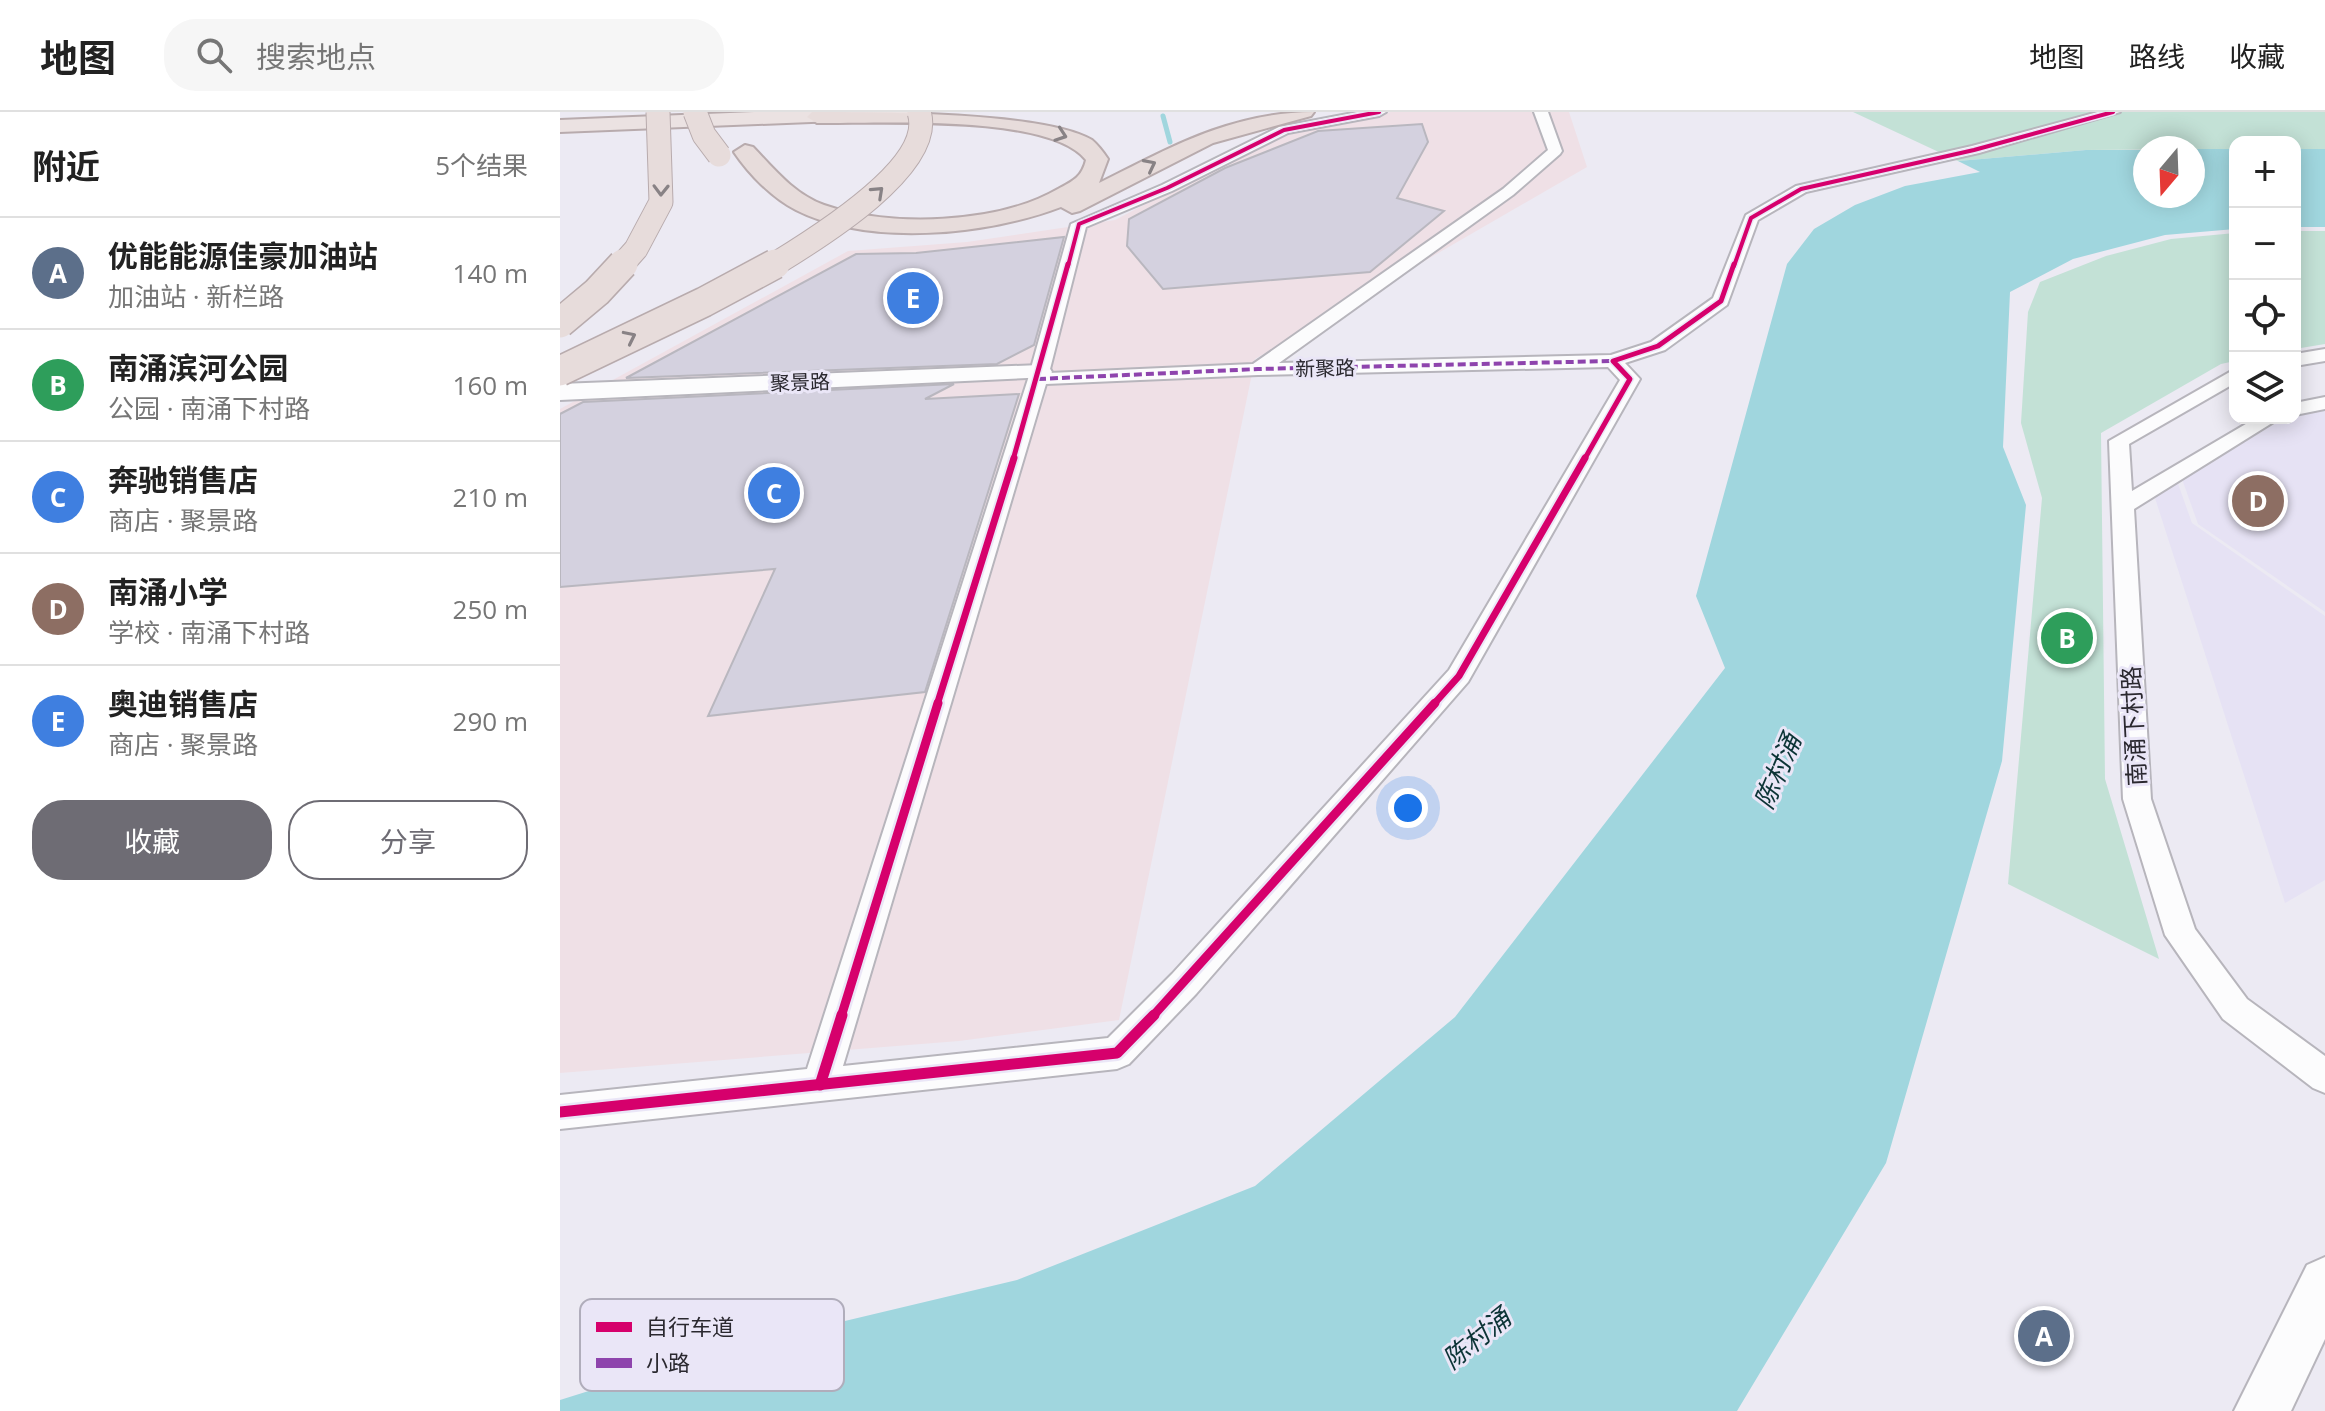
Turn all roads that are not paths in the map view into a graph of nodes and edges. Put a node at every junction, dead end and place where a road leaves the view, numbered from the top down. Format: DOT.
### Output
graph roads {
  1 [pos="658,112"];
  2 [pos="695,112"];
  3 [pos="718,112"];
  4 [pos="910,112"];
  5 [pos="919,112"];
  6 [pos="1304,112"];
  7 [pos="1379,112"];
  8 [pos="1541,112"];
  9 [pos="2113,112"];
  10 [pos="817,117"];
  11 [pos="560,126"];
  12 [pos="560,323"];
  13 [pos="2325,355"];
  14 [pos="2301,359"];
  15 [pos="1613,361"];
  16 [pos="1258,369"];
  17 [pos="560,371"];
  18 [pos="1039,375"];
  19 [pos="2229,378"];
  20 [pos="562,399"];
  21 [pos="2325,403"];
  22 [pos="2301,408"];
  23 [pos="2260,424"];
  24 [pos="2122,507"];
  25 [pos="2325,1077"];
  26 [pos="820,1085"];
  27 [pos="560,1112"];
  28 [pos="2325,1283"];
  29 [pos="2262,1411"];
  1 -- 12 [label="highway, one-way, bridge"];
  2 -- 6 [label="highway, one-way, bridge"];
  10 -- 3 [label="highway, one-way"];
  4 -- 10 [label="highway"];
  17 -- 5 [label="highway, one-way, bridge"];
  7 -- 18 [label="street"];
  8 -- 16 [label="street"];
  9 -- 15 [label="street, 新聚路"];
  10 -- 11 [label="highway"];
  13 -- 14 [label="street"];
  15 -- 16 [label="street, 新聚路"];
  15 -- 26 [label="street"];
  16 -- 18 [label="street, 新聚路"];
  18 -- 20 [label="street, 聚景路"];
  18 -- 26 [label="street"];
  19 -- 24 [label="street, 南涌下村路"];
  21 -- 22 [label="street"];
  23 -- 24 [label="street"];
  24 -- 25 [label="street, 南涌下村路"];
  26 -- 27 [label="street"];
  28 -- 29 [label="street"];
}
